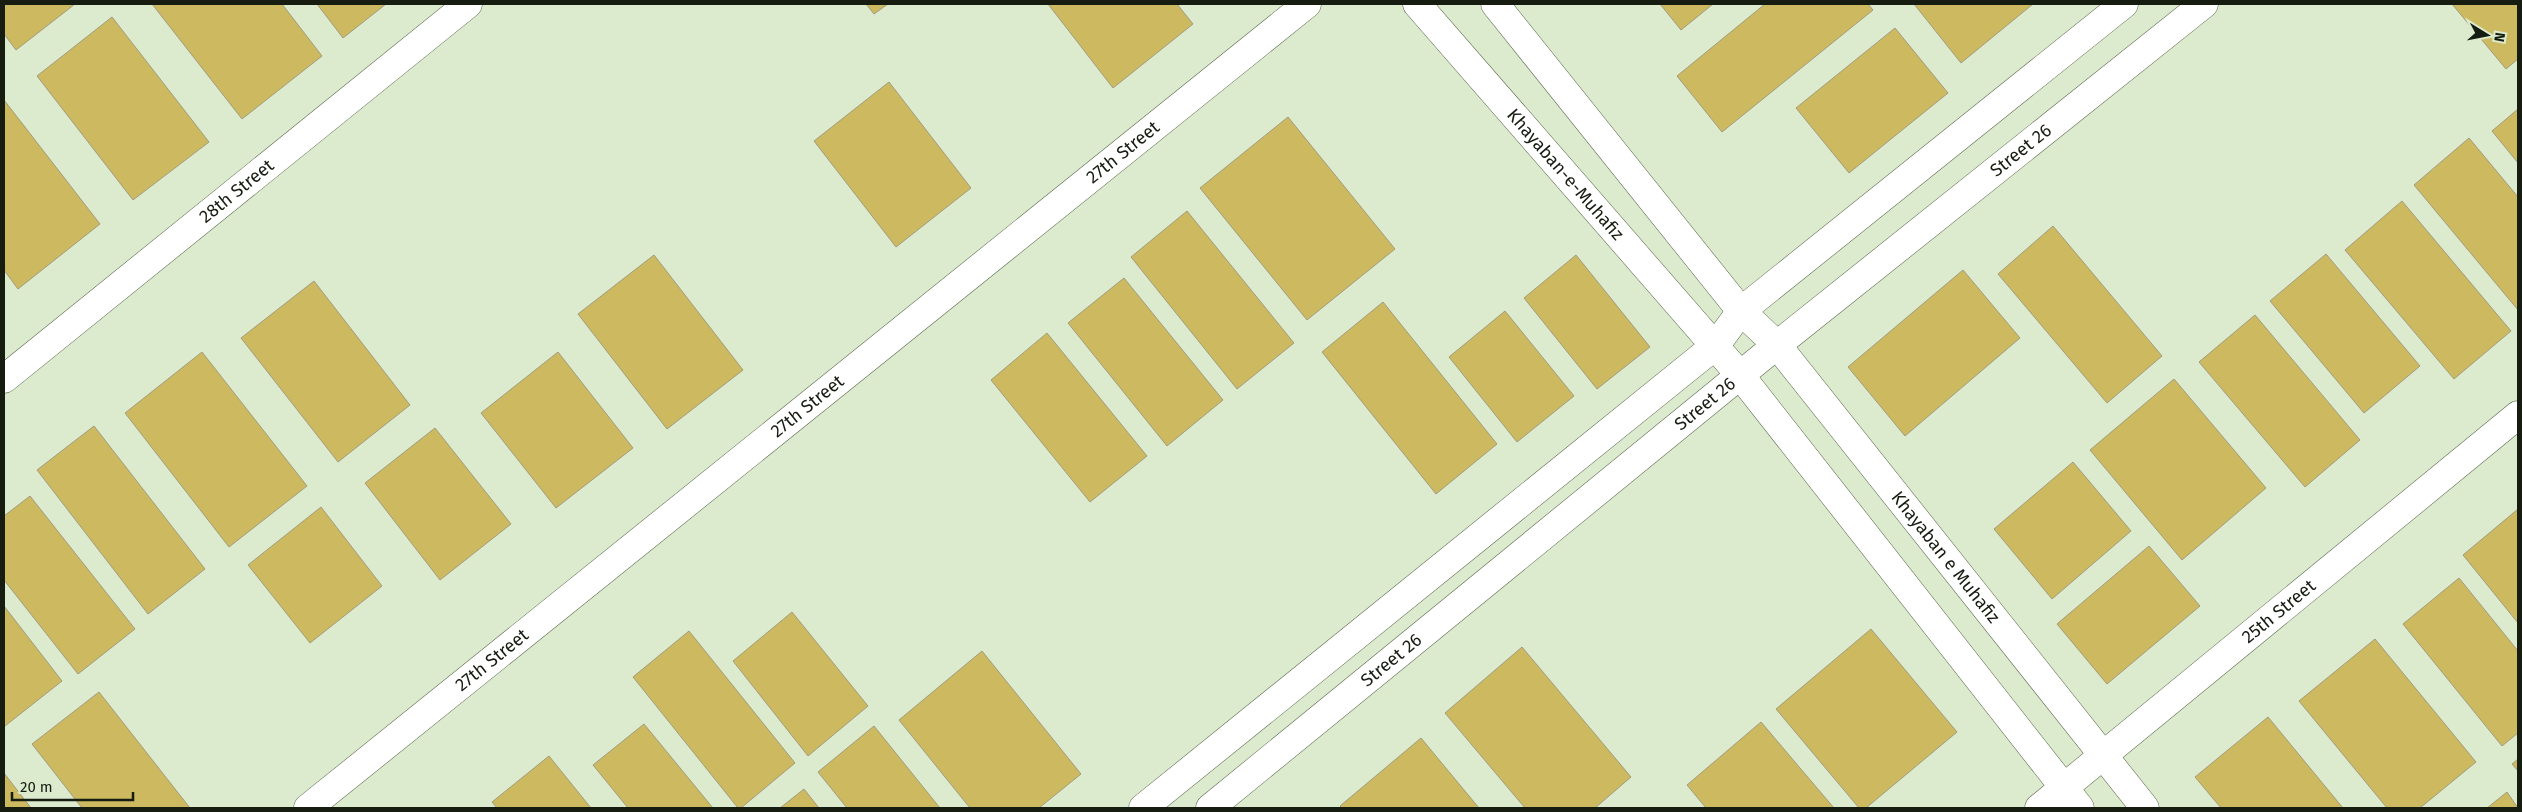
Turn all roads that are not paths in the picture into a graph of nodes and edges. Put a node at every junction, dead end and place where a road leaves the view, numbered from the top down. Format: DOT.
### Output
graph roads {
  1 [pos="468,4"];
  2 [pos="1307,4"];
  3 [pos="1417,4"];
  4 [pos="1495,4"];
  5 [pos="2124,4"];
  6 [pos="2204,4"];
  7 [pos="1741,311"];
  8 [pos="1716,345"];
  9 [pos="1777,345"];
  10 [pos="1740,375"];
  11 [pos="4,379"];
  12 [pos="2518,415"];
  13 [pos="2103,756"];
  14 [pos="2072,798"];
  15 [pos="308,808"];
  16 [pos="1143,808"];
  17 [pos="1210,808"];
  18 [pos="2039,808"];
  19 [pos="2145,808"];
  1 -- 11 [label="street, 28th Street"];
  2 -- 15 [label="street, 27th Street"];
  3 -- 8 [label="street, Khayaban-e-Muhafiz"];
  4 -- 7 [label="street"];
  5 -- 7 [label="street"];
  6 -- 9 [label="street, Street 26"];
  7 -- 8 [label="street"];
  7 -- 9 [label="street, Khayaban e Muhafiz"];
  8 -- 10 [label="street"];
  8 -- 16 [label="street"];
  9 -- 10 [label="street, Street 26"];
  9 -- 13 [label="street, Khayaban e Muhafiz"];
  10 -- 14 [label="street"];
  10 -- 17 [label="street, Street 26"];
  12 -- 13 [label="street, 25th Street"];
  13 -- 14 [label="street, 25th Street"];
  13 -- 19 [label="street, Khayaban e Muhafiz"];
  14 -- 18 [label="street, 25th Street"];
}
